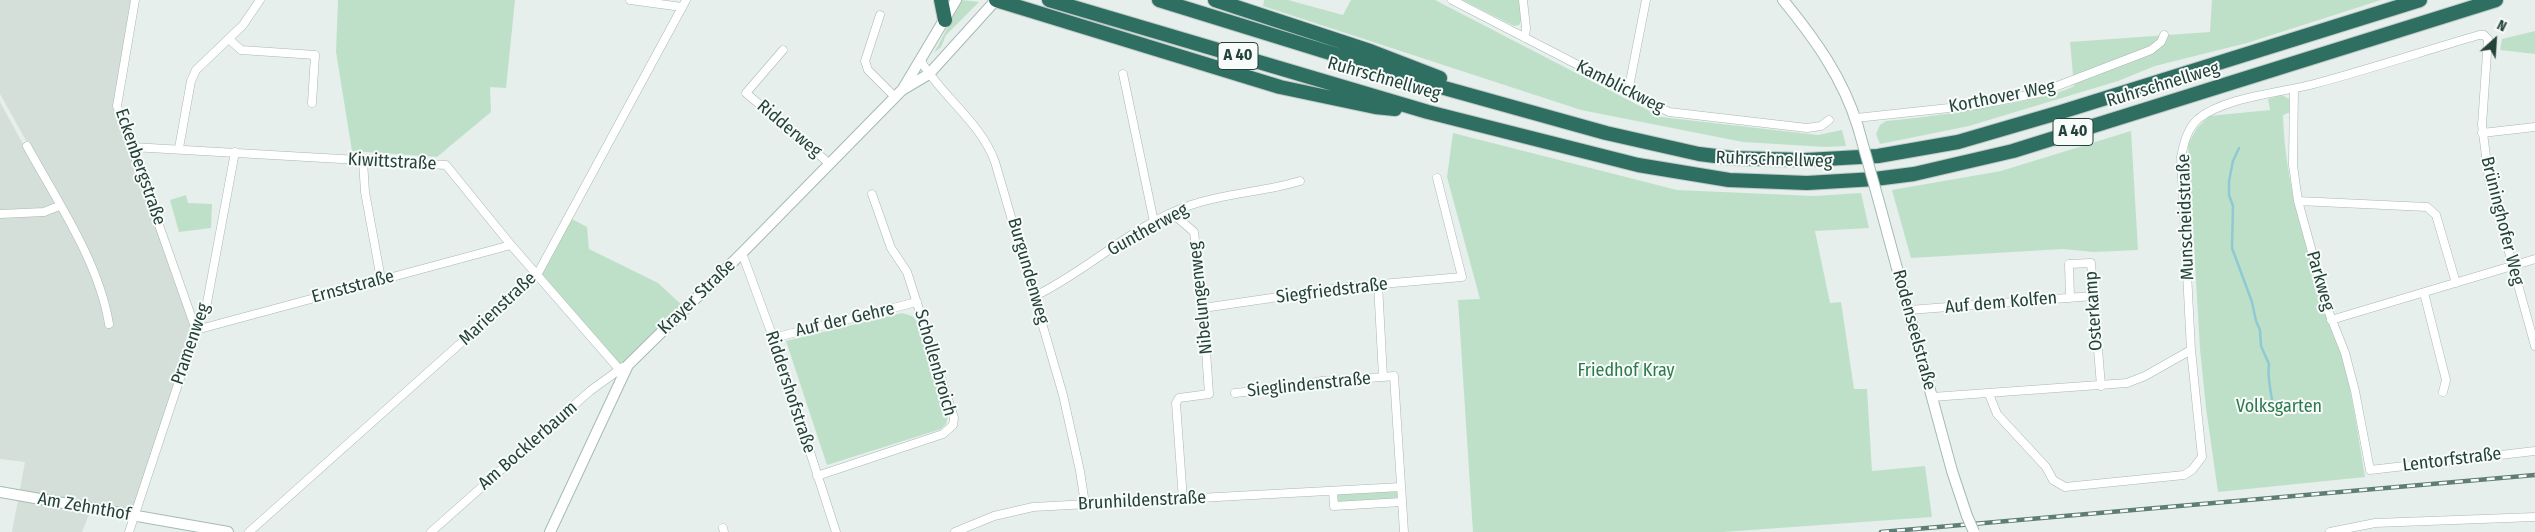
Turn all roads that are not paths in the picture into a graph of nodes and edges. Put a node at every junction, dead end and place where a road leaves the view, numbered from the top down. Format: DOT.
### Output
graph roads {
  1 [pos="135,0"];
  2 [pos="260,0"];
  3 [pos="630,0"];
  4 [pos="941,0"];
  5 [pos="956,0"];
  6 [pos="996,0"];
  7 [pos="1049,0"];
  8 [pos="1159,0"];
  9 [pos="1215,0"];
  10 [pos="1452,0"];
  11 [pos="1523,0"];
  12 [pos="1646,0"];
  13 [pos="1783,0"];
  14 [pos="2420,0"];
  15 [pos="2496,0"];
  16 [pos="684,4"];
  17 [pos="880,15"];
  18 [pos="945,20"];
  19 [pos="2164,35"];
  20 [pos="2484,35"];
  21 [pos="1525,38"];
  22 [pos="230,39"];
  23 [pos="783,50"];
  24 [pos="921,60"];
  25 [pos="929,74"];
  26 [pos="1123,74"];
  27 [pos="2294,89"];
  28 [pos="1628,92"];
  29 [pos="899,94"];
  30 [pos="1498,103"];
  31 [pos="312,104"];
  32 [pos="1428,112"];
  33 [pos="1829,120"];
  34 [pos="1857,123"];
  35 [pos="2535,128"];
  36 [pos="2482,133"];
  37 [pos="27,146"];
  38 [pos="132,147"];
  39 [pos="179,148"];
  40 [pos="235,152"];
  41 [pos="362,161"];
  42 [pos="830,164"];
  43 [pos="1437,178"];
  44 [pos="1300,181"];
  45 [pos="872,194"];
  46 [pos="2298,201"];
  47 [pos="59,206"];
  48 [pos="1172,213"];
  49 [pos="0,214"];
  50 [pos="1154,222"];
  51 [pos="511,245"];
  52 [pos="742,253"];
  53 [pos="2535,259"];
  54 [pos="2512,265"];
  55 [pos="537,274"];
  56 [pos="381,279"];
  57 [pos="2456,283"];
  58 [pos="1378,284"];
  59 [pos="2424,293"];
  60 [pos="1035,296"];
  61 [pos="2093,296"];
  62 [pos="2070,298"];
  63 [pos="917,302"];
  64 [pos="1203,308"];
  65 [pos="1909,310"];
  66 [pos="2331,320"];
  67 [pos="109,324"];
  68 [pos="196,330"];
  69 [pos="773,338"];
  70 [pos="2535,346"];
  71 [pos="2191,350"];
  72 [pos="623,367"];
  73 [pos="1383,377"];
  74 [pos="2101,386"];
  75 [pos="2443,392"];
  76 [pos="1235,393"];
  77 [pos="1989,394"];
  78 [pos="1932,397"];
  79 [pos="2535,451"];
  80 [pos="2370,470"];
  81 [pos="817,476"];
  82 [pos="1401,487"];
  83 [pos="1333,491"];
  84 [pos="0,492"];
  85 [pos="1183,500"];
  86 [pos="1402,502"];
  87 [pos="1085,504"];
  88 [pos="134,516"];
  89 [pos="2535,517"];
  90 [pos="2361,528"];
  91 [pos="129,532"];
  92 [pos="228,532"];
  93 [pos="249,532"];
  94 [pos="432,532"];
  95 [pos="550,532"];
  96 [pos="836,532"];
  97 [pos="954,532"];
  98 [pos="1404,532"];
  99 [pos="1974,532"];
  100 [pos="2330,532"];
  1 -- 38 [label="street, Eckenbergstraße"];
  2 -- 22 [label="street"];
  3 -- 16 [label="street"];
  4 -- 18 [label="highway"];
  5 -- 18 [label="main road, Krayer Straße"];
  6 -- 25 [label="main road, Krayer Straße"];
  6 -- 32 [label="highway"];
  7 -- 32 [label="highway, Ruhrschnellweg / A 40"];
  8 -- 30 [label="highway, Ruhrschnellweg / A 40"];
  9 -- 30 [label="highway"];
  10 -- 21 [label="street, Kamblickweg"];
  11 -- 21 [label="street"];
  12 -- 28 [label="street"];
  13 -- 34 [label="main road"];
  14 -- 30 [label="highway, Ruhrschnellweg / A 40"];
  15 -- 32 [label="highway, Ruhrschnellweg / A 40"];
  16 -- 55 [label="street, Marienstraße"];
  17 -- 29 [label="street"];
  18 -- 24 [label="main road, Krayer Straße"];
  19 -- 34 [label="street, Korthover Weg"];
  20 -- 27 [label="street, Munscheidstraße"];
  20 -- 36 [label="street, Brüninghofer Weg"];
  21 -- 28 [label="street, Kamblickweg"];
  22 -- 31 [label="street"];
  22 -- 39 [label="street"];
  23 -- 42 [label="street, Ridderweg"];
  24 -- 25 [label="street, Burgundenweg"];
  24 -- 29 [label="main road, Krayer Straße"];
  25 -- 29 [label="main road, Krayer Straße"];
  25 -- 60 [label="street, Burgundenweg"];
  26 -- 50 [label="street"];
  27 -- 46 [label="street, Parkweg"];
  27 -- 71 [label="street, Munscheidstraße"];
  28 -- 33 [label="street, Kamblickweg"];
  29 -- 42 [label="main road, Krayer Straße"];
  34 -- 65 [label="main road, Rodenseelstraße, bridge"];
  35 -- 36 [label="street"];
  36 -- 54 [label="street, Brüninghofer Weg"];
  37 -- 47 [label="street"];
  38 -- 39 [label="street, Kiwittstraße"];
  38 -- 68 [label="street, Eckenbergstraße"];
  39 -- 40 [label="street, Kiwittstraße"];
  40 -- 41 [label="street, Kiwittstraße"];
  40 -- 68 [label="street, Pramenweg"];
  41 -- 51 [label="street, Kiwittstraße"];
  41 -- 56 [label="street"];
  42 -- 52 [label="main road, Krayer Straße"];
  43 -- 58 [label="street, Siegfriedstraße"];
  44 -- 48 [label="street, Guntherweg"];
  45 -- 63 [label="street, Schollenbroich"];
  46 -- 57 [label="street"];
  46 -- 66 [label="street, Parkweg"];
  47 -- 49 [label="street"];
  47 -- 67 [label="street"];
  48 -- 50 [label="street, Guntherweg"];
  48 -- 64 [label="street, Nibelungenweg"];
  50 -- 60 [label="street, Guntherweg"];
  51 -- 55 [label="street, Kiwittstraße"];
  51 -- 56 [label="street, Ernststraße"];
  52 -- 69 [label="street, Riddershofstraße"];
  52 -- 72 [label="main road, Krayer Straße"];
  53 -- 54 [label="street"];
  54 -- 57 [label="street"];
  54 -- 70 [label="street, Brüninghofer Weg"];
  55 -- 72 [label="street, Kiwittstraße"];
  55 -- 93 [label="street, Marienstraße"];
  56 -- 68 [label="street, Ernststraße"];
  57 -- 59 [label="street"];
  58 -- 64 [label="street, Siegfriedstraße"];
  58 -- 73 [label="street"];
  59 -- 66 [label="street"];
  59 -- 75 [label="street"];
  60 -- 87 [label="street, Burgundenweg"];
  61 -- 62 [label="street, Auf dem Kolfen"];
  61 -- 62 [label="street, Osterkamp"];
  61 -- 74 [label="street, Osterkamp"];
  62 -- 65 [label="street, Auf dem Kolfen"];
  63 -- 69 [label="street, Auf der Gehre"];
  63 -- 81 [label="street, Schollenbroich"];
  64 -- 85 [label="street, Nibelungenweg"];
  65 -- 78 [label="main road, Rodenseelstraße"];
  66 -- 80 [label="street, Parkweg"];
  68 -- 88 [label="street, Pramenweg"];
  69 -- 81 [label="street, Riddershofstraße"];
  71 -- 74 [label="street"];
  71 -- 77 [label="street, Munscheidstraße"];
  72 -- 94 [label="street, Am Bocklerbaum"];
  72 -- 95 [label="main road, Krayer Straße"];
  73 -- 76 [label="street, Sieglindenstraße"];
  73 -- 82 [label="street"];
  74 -- 77 [label="street"];
  77 -- 78 [label="street"];
  78 -- 99 [label="main road, Rodenseelstraße, bridge"];
  79 -- 80 [label="street, Lentorfstraße"];
  81 -- 96 [label="street, Riddershofstraße"];
  82 -- 83 [label="street, Brunhildenstraße"];
  82 -- 86 [label="street"];
  83 -- 85 [label="street, Brunhildenstraße"];
  83 -- 86 [label="street"];
  84 -- 88 [label="main road, Am Zehnthof"];
  85 -- 87 [label="street, Brunhildenstraße"];
  86 -- 98 [label="street"];
  87 -- 97 [label="street, Brunhildenstraße"];
  88 -- 91 [label="street, Pramenweg"];
  88 -- 92 [label="main road, Am Zehnthof"];
  89 -- 90 [label="street"];
  90 -- 100 [label="street"];
}
